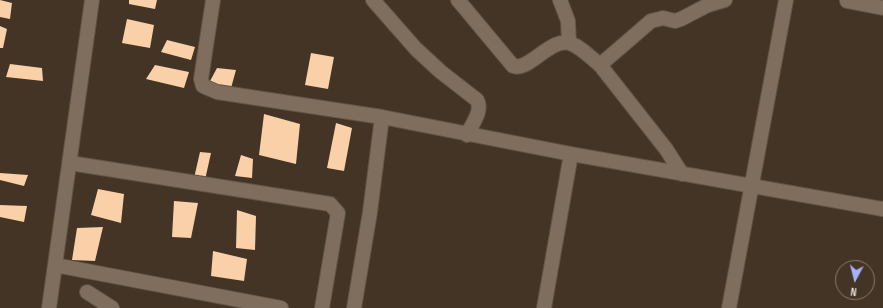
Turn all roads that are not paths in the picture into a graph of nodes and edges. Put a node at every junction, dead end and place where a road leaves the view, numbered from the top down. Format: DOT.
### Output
graph roads {
  1 [pos="92,0"];
  2 [pos="213,0"];
  3 [pos="373,0"];
  4 [pos="458,0"];
  5 [pos="560,0"];
  6 [pos="725,0"];
  7 [pos="786,0"];
  8 [pos="847,1"];
  9 [pos="706,3"];
  10 [pos="883,8"];
  11 [pos="569,43"];
  12 [pos="600,65"];
  13 [pos="382,117"];
  14 [pos="467,135"];
  15 [pos="571,154"];
  16 [pos="70,164"];
  17 [pos="682,174"];
  18 [pos="752,186"];
  19 [pos="883,209"];
  20 [pos="55,265"];
  21 [pos="87,292"];
  22 [pos="250,305"];
  23 [pos="49,308"];
  24 [pos="112,308"];
  25 [pos="281,308"];
  26 [pos="322,308"];
  27 [pos="354,308"];
  28 [pos="544,308"];
  29 [pos="729,308"];
  1 -- 16 [label="street"];
  2 -- 13 [label="street"];
  3 -- 14 [label="street"];
  4 -- 11 [label="street"];
  5 -- 11 [label="street"];
  6 -- 9 [label="street"];
  7 -- 18 [label="street"];
  8 -- 10 [label="street"];
  9 -- 12 [label="street"];
  11 -- 12 [label="street"];
  12 -- 17 [label="street"];
  13 -- 14 [label="street"];
  13 -- 27 [label="street"];
  14 -- 15 [label="street"];
  15 -- 17 [label="street"];
  15 -- 28 [label="street"];
  16 -- 20 [label="street"];
  16 -- 26 [label="street"];
  17 -- 18 [label="street"];
  18 -- 19 [label="street"];
  18 -- 29 [label="street"];
  20 -- 22 [label="street"];
  20 -- 23 [label="street"];
  21 -- 24 [label="street"];
  22 -- 25 [label="street"];
}
